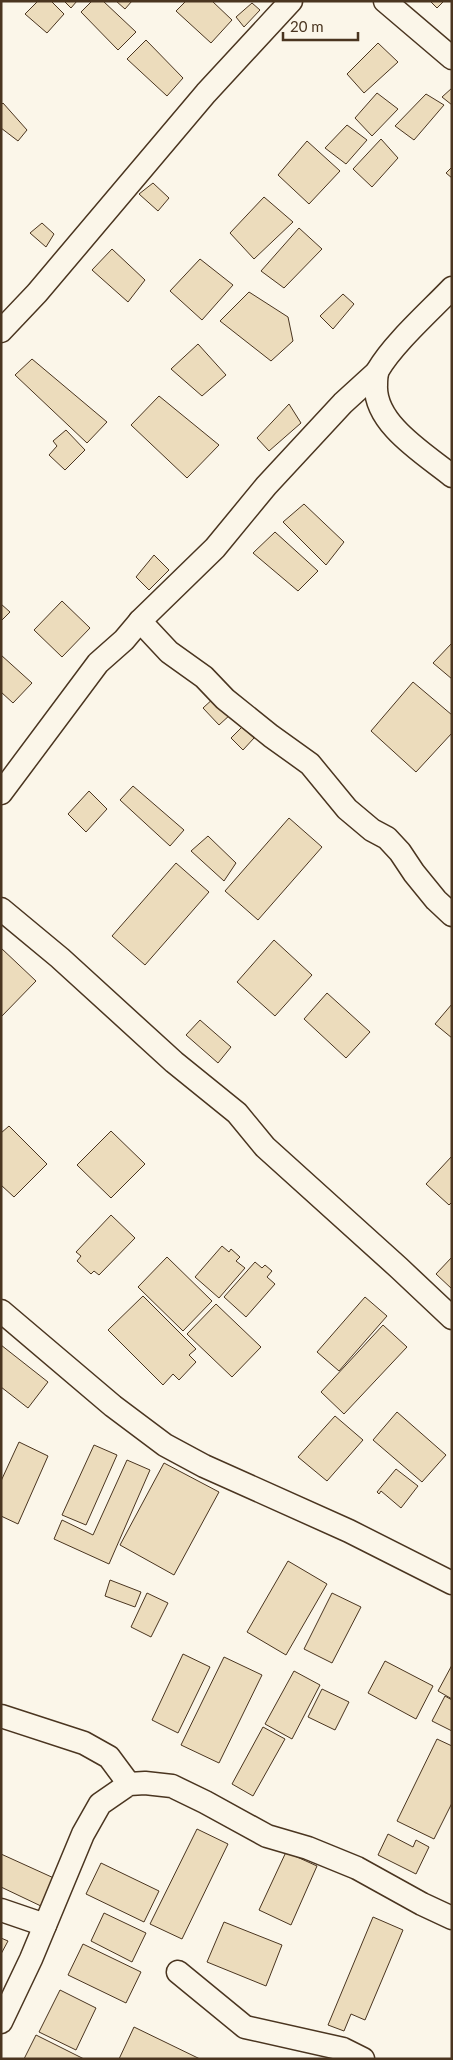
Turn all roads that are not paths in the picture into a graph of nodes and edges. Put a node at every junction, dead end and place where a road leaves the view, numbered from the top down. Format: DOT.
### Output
graph roads {
  1 [pos="291,1"];
  2 [pos="385,1"];
  3 [pos="452,58"];
  4 [pos="452,288"];
  5 [pos="1,331"];
  6 [pos="377,372"];
  7 [pos="452,476"];
  8 [pos="140,621"];
  9 [pos="1,792"];
  10 [pos="1,909"];
  11 [pos="452,915"];
  12 [pos="1,1310"];
  13 [pos="452,1318"];
  14 [pos="452,1583"];
  15 [pos="1,1716"];
  16 [pos="128,1784"];
  17 [pos="1,1910"];
  18 [pos="452,1918"];
  19 [pos="45,1925"];
  20 [pos="178,1972"];
  21 [pos="1,2022"];
  22 [pos="340,2054"];
  23 [pos="363,2059"];
  1 -- 5 [label="street"];
  2 -- 3 [label="street"];
  4 -- 6 [label="street"];
  6 -- 7 [label="street"];
  6 -- 8 [label="street"];
  8 -- 9 [label="street"];
  8 -- 11 [label="street"];
  10 -- 13 [label="street"];
  12 -- 14 [label="street"];
  15 -- 16 [label="street"];
  16 -- 18 [label="street"];
  16 -- 19 [label="street"];
  17 -- 19 [label="street"];
  19 -- 21 [label="street"];
  20 -- 22 [label="street"];
  22 -- 23 [label="street"];
}
